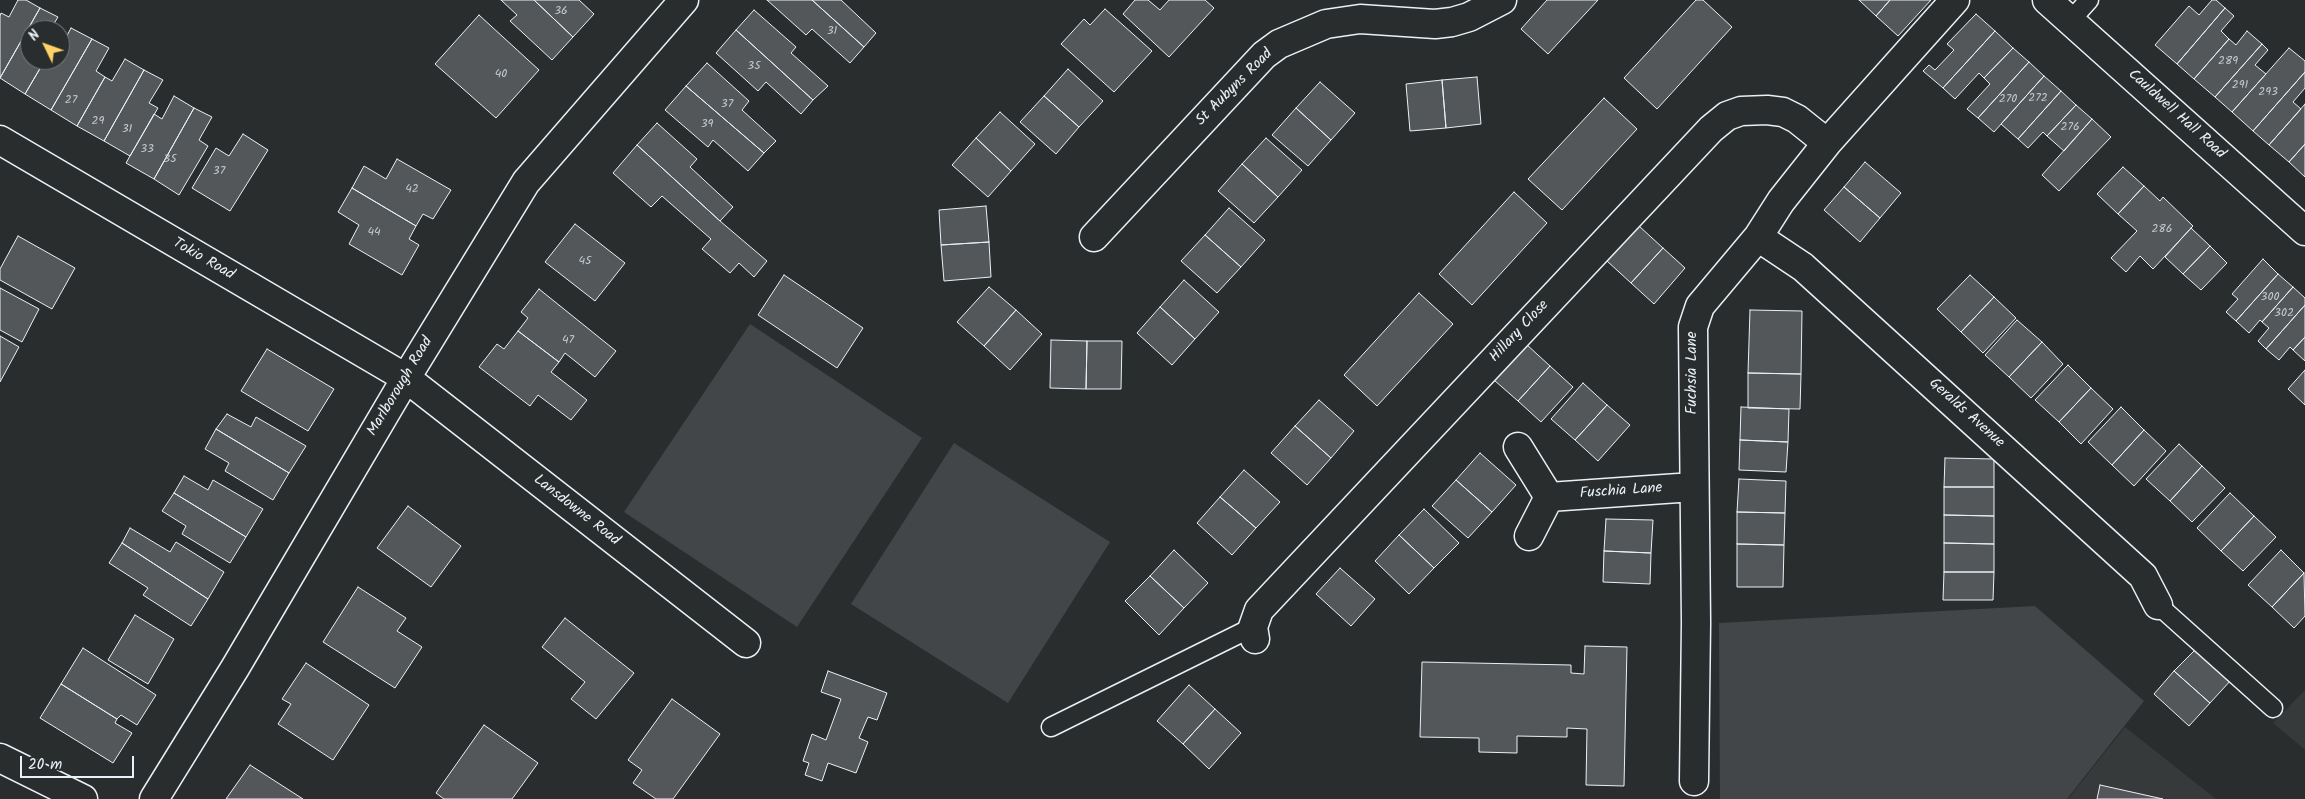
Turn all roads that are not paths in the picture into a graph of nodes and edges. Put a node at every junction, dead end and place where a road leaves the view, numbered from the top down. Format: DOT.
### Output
graph roads {
  1 [pos="684,0"];
  2 [pos="1502,0"];
  3 [pos="1955,0"];
  4 [pos="2047,0"];
  5 [pos="2090,0"];
  6 [pos="2071,20"];
  7 [pos="1827,143"];
  8 [pos="2,148"];
  9 [pos="2305,231"];
  10 [pos="1094,237"];
  11 [pos="1758,237"];
  12 [pos="406,378"];
  13 [pos="1518,447"];
  14 [pos="1693,487"];
  15 [pos="1549,497"];
  16 [pos="1529,536"];
  17 [pos="2158,606"];
  18 [pos="1254,633"];
  19 [pos="746,643"];
  20 [pos="2273,708"];
  21 [pos="1052,727"];
  22 [pos="0,758"];
  23 [pos="1694,781"];
  24 [pos="83,799"];
  25 [pos="154,799"];
  1 -- 12 [label="street, Marlborough Road"];
  2 -- 10 [label="street, St Aubyns Road"];
  3 -- 7 [label="street, Fuchsia Lane"];
  4 -- 6 [label="street, Cauldwell Hall Road"];
  5 -- 6 [label="lane"];
  6 -- 9 [label="street, Cauldwell Hall Road"];
  7 -- 11 [label="street, Fuchsia Lane"];
  7 -- 18 [label="street, Hillary Close"];
  8 -- 12 [label="street, Tokio Road"];
  11 -- 14 [label="street, Fuchsia Lane"];
  11 -- 17 [label="street, Geralds Avenue"];
  12 -- 19 [label="street, Lansdowne Road"];
  12 -- 25 [label="street, Marlborough Road"];
  13 -- 15 [label="street"];
  14 -- 15 [label="street, Fuschia Lane"];
  14 -- 23 [label="street, Fuchsia Lane"];
  15 -- 16 [label="street"];
  17 -- 20 [label="lane"];
  18 -- 21 [label="lane"];
  22 -- 24 [label="street"];
}
